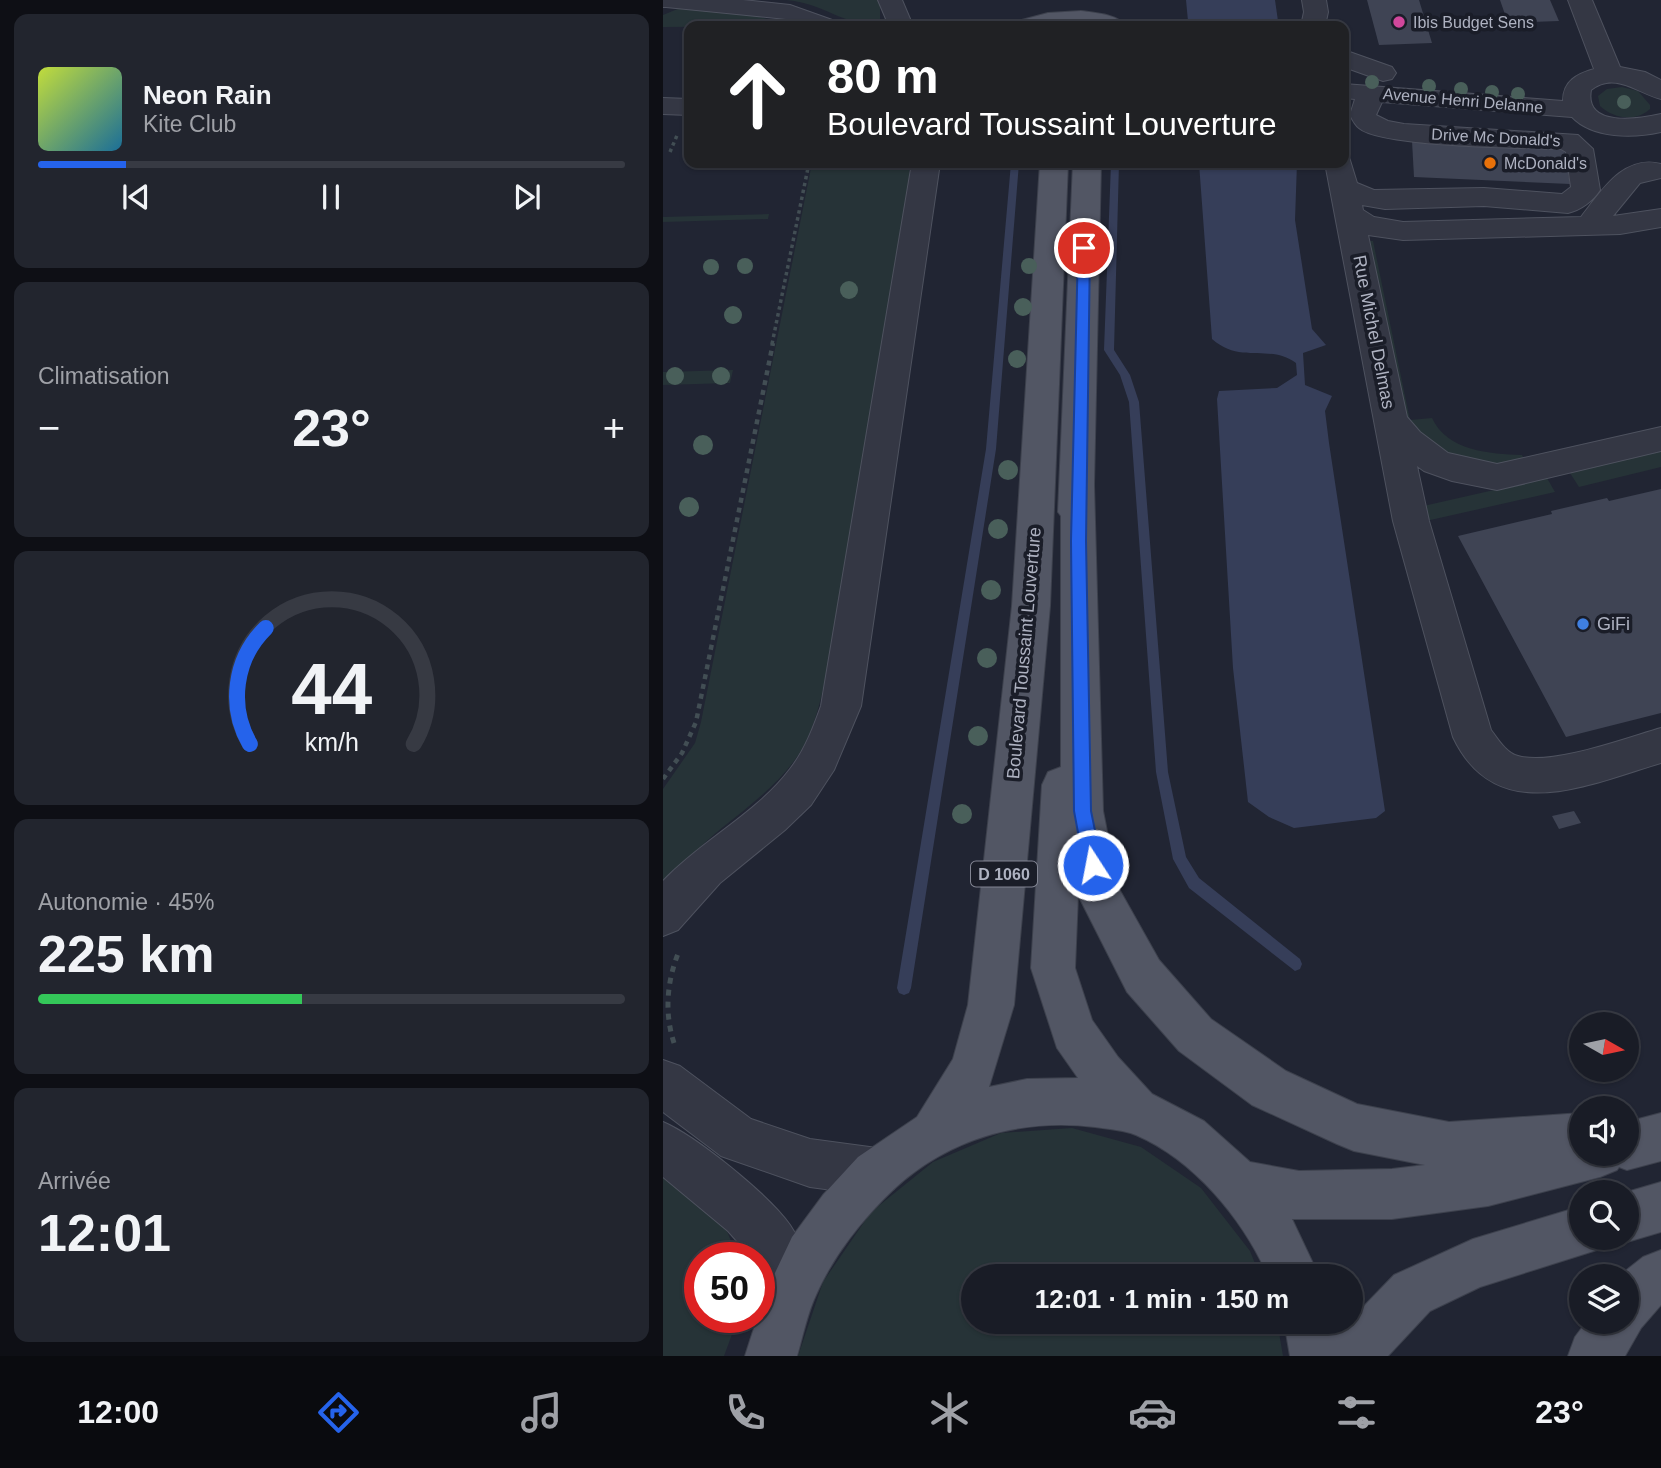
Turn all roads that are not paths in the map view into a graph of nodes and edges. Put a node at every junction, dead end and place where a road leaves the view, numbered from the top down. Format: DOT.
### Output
graph roads {
  1 [pos="666,0"];
  2 [pos="890,0"];
  3 [pos="1088,0"];
  4 [pos="1580,0"];
  5 [pos="1037,16"];
  6 [pos="814,21"];
  7 [pos="899,21"];
  8 [pos="1089,21"];
  9 [pos="1106,21"];
  10 [pos="1349,62"];
  11 [pos="1349,72"];
  12 [pos="1609,75"];
  13 [pos="1379,83"];
  14 [pos="1349,89"];
  15 [pos="1661,91"];
  16 [pos="1579,100"];
  17 [pos="663,106"];
  18 [pos="684,118"];
  19 [pos="1661,122"];
  20 [pos="1631,129"];
  21 [pos="925,168"];
  22 [pos="1054,168"];
  23 [pos="1087,168"];
  24 [pos="1657,179"];
  25 [pos="1345,189"];
  26 [pos="1399,199"];
  27 [pos="1661,218"];
  28 [pos="1589,226"];
  29 [pos="1403,231"];
  30 [pos="1391,421"];
  31 [pos="1661,439"];
  32 [pos="1078,487"];
  33 [pos="1661,745"];
  34 [pos="664,913"];
  35 [pos="671,1067"];
  36 [pos="1136,1111"];
  37 [pos="935,1130"];
  38 [pos="1661,1131"];
  39 [pos="1639,1133"];
  40 [pos="1661,1137"];
  41 [pos="1569,1138"];
  42 [pos="1639,1143"];
  43 [pos="663,1146"];
  44 [pos="1569,1161"];
  45 [pos="877,1172"];
  46 [pos="1240,1184"];
  47 [pos="1661,1207"];
  48 [pos="1639,1213"];
  49 [pos="1569,1235"];
  50 [pos="1289,1264"];
  51 [pos="1661,1275"];
  52 [pos="794,1284"];
  53 [pos="1639,1291"];
  54 [pos="1313,1334"];
  55 [pos="1609,1334"];
  56 [pos="771,1356"];
  57 [pos="1316,1356"];
  58 [pos="1352,1356"];
  59 [pos="1594,1356"];
  1 -- 6 [label="street"];
  2 -- 7 [label="street"];
  3 -- 9 [label="main road"];
  4 -- 12 [label="street"];
  5 -- 8 [label="main road"];
  10 -- 13 [label="street"];
  11 -- 13 [label="street, Avenue Henri Delanne"];
  12 -- 15 [label="street"];
  12 -- 16 [label="street"];
  13 -- 14 [label="street, Avenue Henri Delanne"];
  13 -- 16 [label="street, Avenue Henri Delanne"];
  13 -- 26 [label="street, Drive Mc Donald's"];
  16 -- 20 [label="street"];
  17 -- 18 [label="street"];
  19 -- 20 [label="street"];
  20 -- 24 [label="street"];
  21 -- 34 [label="street"];
  22 -- 37 [label="main road, Boulevard Toussaint Louverture / D 1060"];
  23 -- 32 [label="main road, D 1060"];
  24 -- 28 [label="street"];
  25 -- 26 [label="street, Drive Mc Donald's"];
  25 -- 29 [label="street"];
  25 -- 30 [label="street, Rue Michel Delmas"];
  26 -- 29 [label="street"];
  27 -- 28 [label="street"];
  28 -- 29 [label="street"];
  30 -- 31 [label="street, Rue Michel Delmas"];
  30 -- 33 [label="street"];
  32 -- 36 [label="main road, D 1060"];
  32 -- 41 [label="main road"];
  35 -- 45 [label="street"];
  36 -- 37 [label="main road"];
  36 -- 46 [label="main road"];
  37 -- 45 [label="main road"];
  38 -- 39 [label="main road"];
  40 -- 42 [label="main road"];
  43 -- 52 [label="street"];
  44 -- 46 [label="main road"];
  45 -- 52 [label="main road"];
  46 -- 50 [label="main road"];
  47 -- 48 [label="main road"];
  49 -- 58 [label="main road"];
  51 -- 53 [label="main road"];
  52 -- 56 [label="main road"];
  54 -- 57 [label="main road"];
  55 -- 59 [label="main road"];
}
